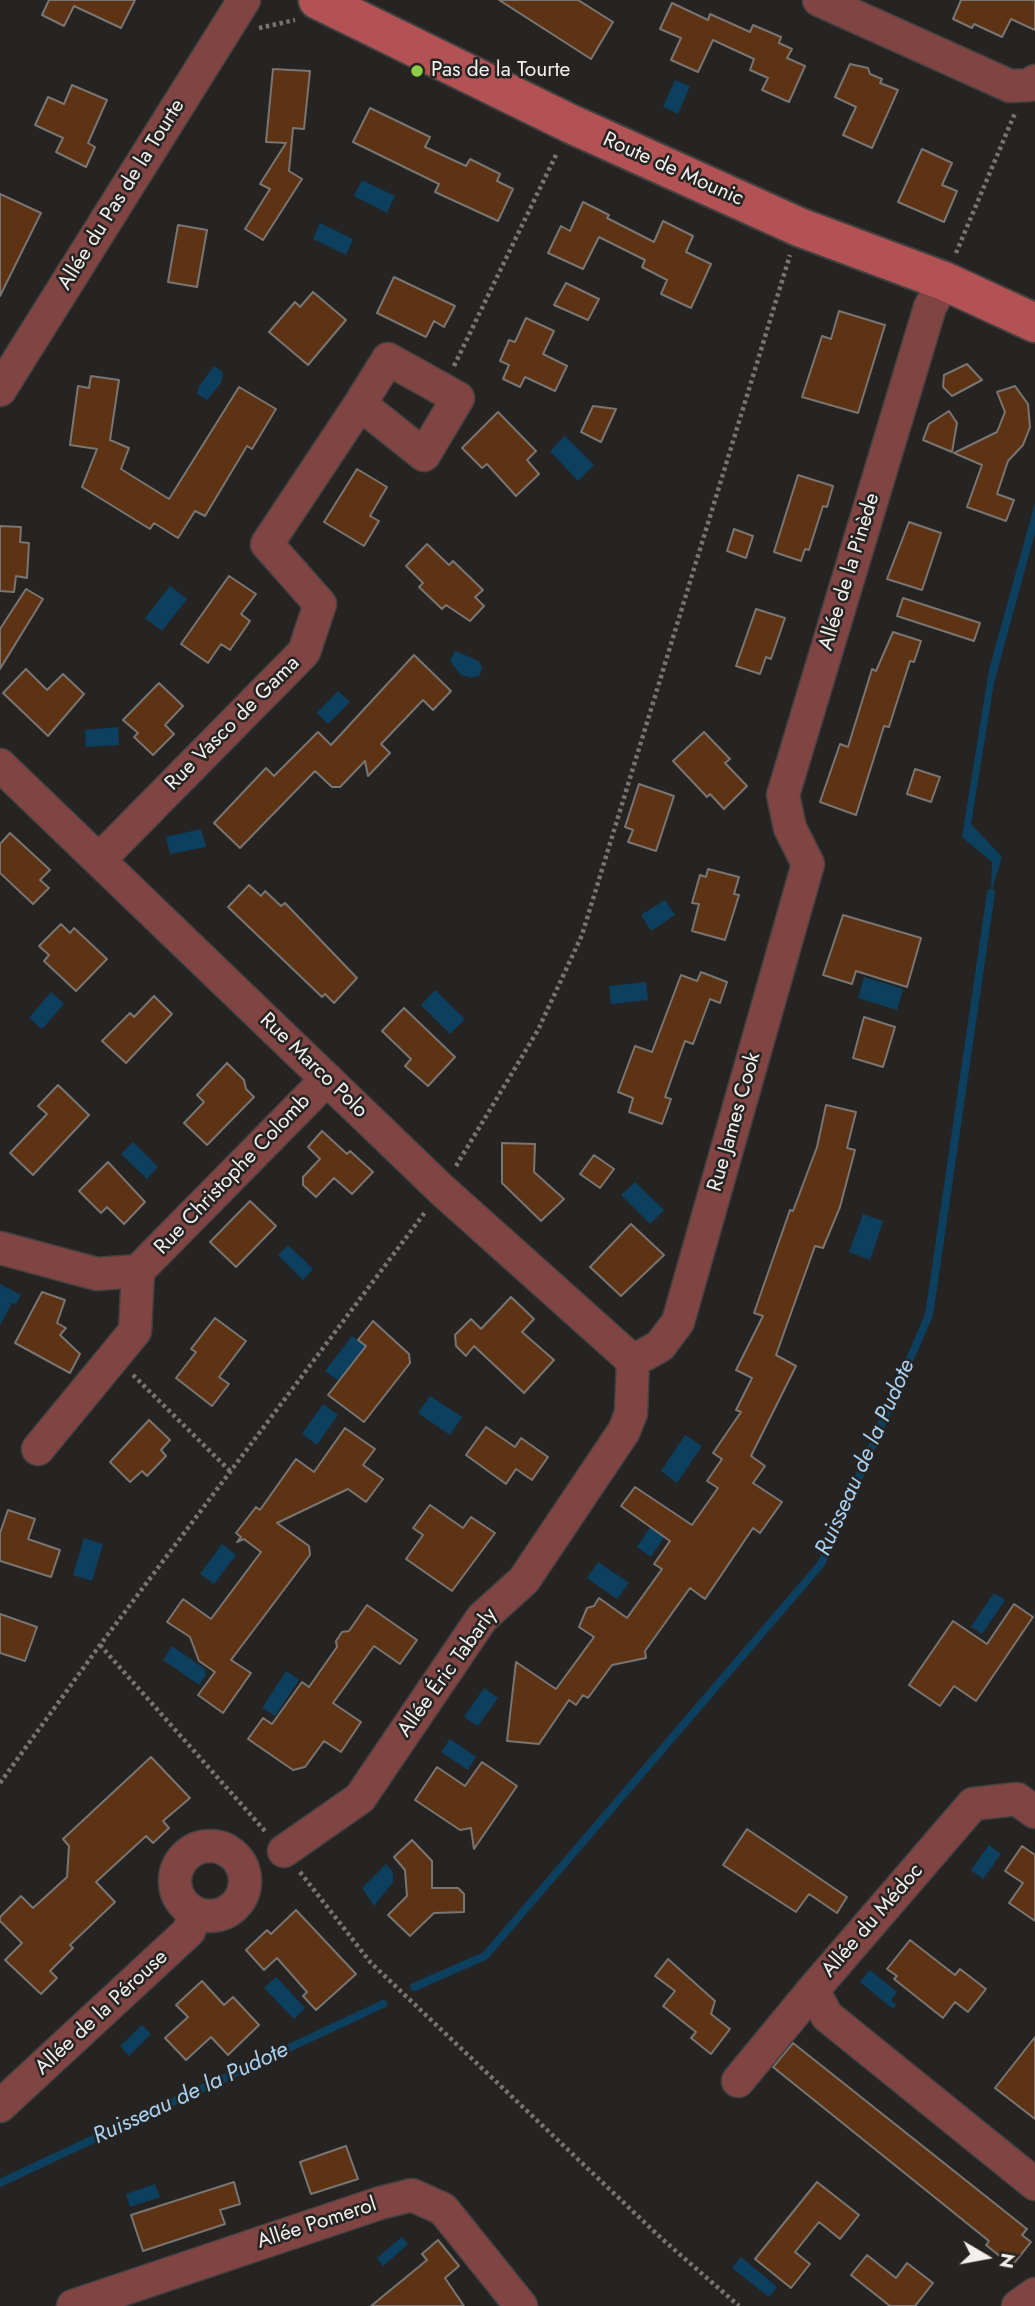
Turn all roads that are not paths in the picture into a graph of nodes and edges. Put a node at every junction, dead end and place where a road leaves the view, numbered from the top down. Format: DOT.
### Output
graph roads {
  1 [pos="244,0"];
  2 [pos="318,0"];
  3 [pos="819,0"];
  4 [pos="1022,84"];
  5 [pos="944,281"];
  6 [pos="1035,323"];
  7 [pos="0,390"];
  8 [pos="360,404"];
  9 [pos="0,765"];
  10 [pos="100,859"];
  11 [pos="808,863"];
  12 [pos="327,1079"];
  13 [pos="0,1248"];
  14 [pos="138,1271"];
  15 [pos="633,1361"];
  16 [pos="38,1448"];
  17 [pos="1035,1812"];
  18 [pos="284,1851"];
  19 [pos="194,1913"];
  20 [pos="813,1990"];
  21 [pos="737,2081"];
  22 [pos="0,2106"];
  23 [pos="1035,2184"];
  24 [pos="1035,2294"];
  25 [pos="73,2306"];
  26 [pos="521,2306"];
  27 [pos="1018,2306"];
  1 -- 7 [label="street, Allée du Pas de la Tourte"];
  2 -- 5 [label="main road, Route de Mounic"];
  3 -- 4 [label="street"];
  5 -- 6 [label="main road, Route de Mounic"];
  5 -- 11 [label="street, Allée de la Pinède"];
  8 -- 8 [label="street, Rue Vasco de Gama"];
  8 -- 10 [label="street, Rue Vasco de Gama"];
  9 -- 10 [label="street, Rue Marco Polo"];
  10 -- 12 [label="street, Rue Marco Polo"];
  11 -- 15 [label="street, Rue James Cook"];
  12 -- 14 [label="street, Rue Christophe Colomb"];
  12 -- 15 [label="street, Rue Marco Polo"];
  13 -- 14 [label="street, Rue Christophe Colomb"];
  14 -- 16 [label="street, Rue Christophe Colomb"];
  15 -- 18 [label="street, Allée Éric Tabarly"];
  17 -- 20 [label="street, Allée du Médoc"];
  19 -- 22 [label="street, Allée de la Pérouse"];
  20 -- 21 [label="street"];
  20 -- 23 [label="street, Allée du Médoc"];
  24 -- 27 [label="street"];
  25 -- 26 [label="street, Allée Pomerol"];
}
